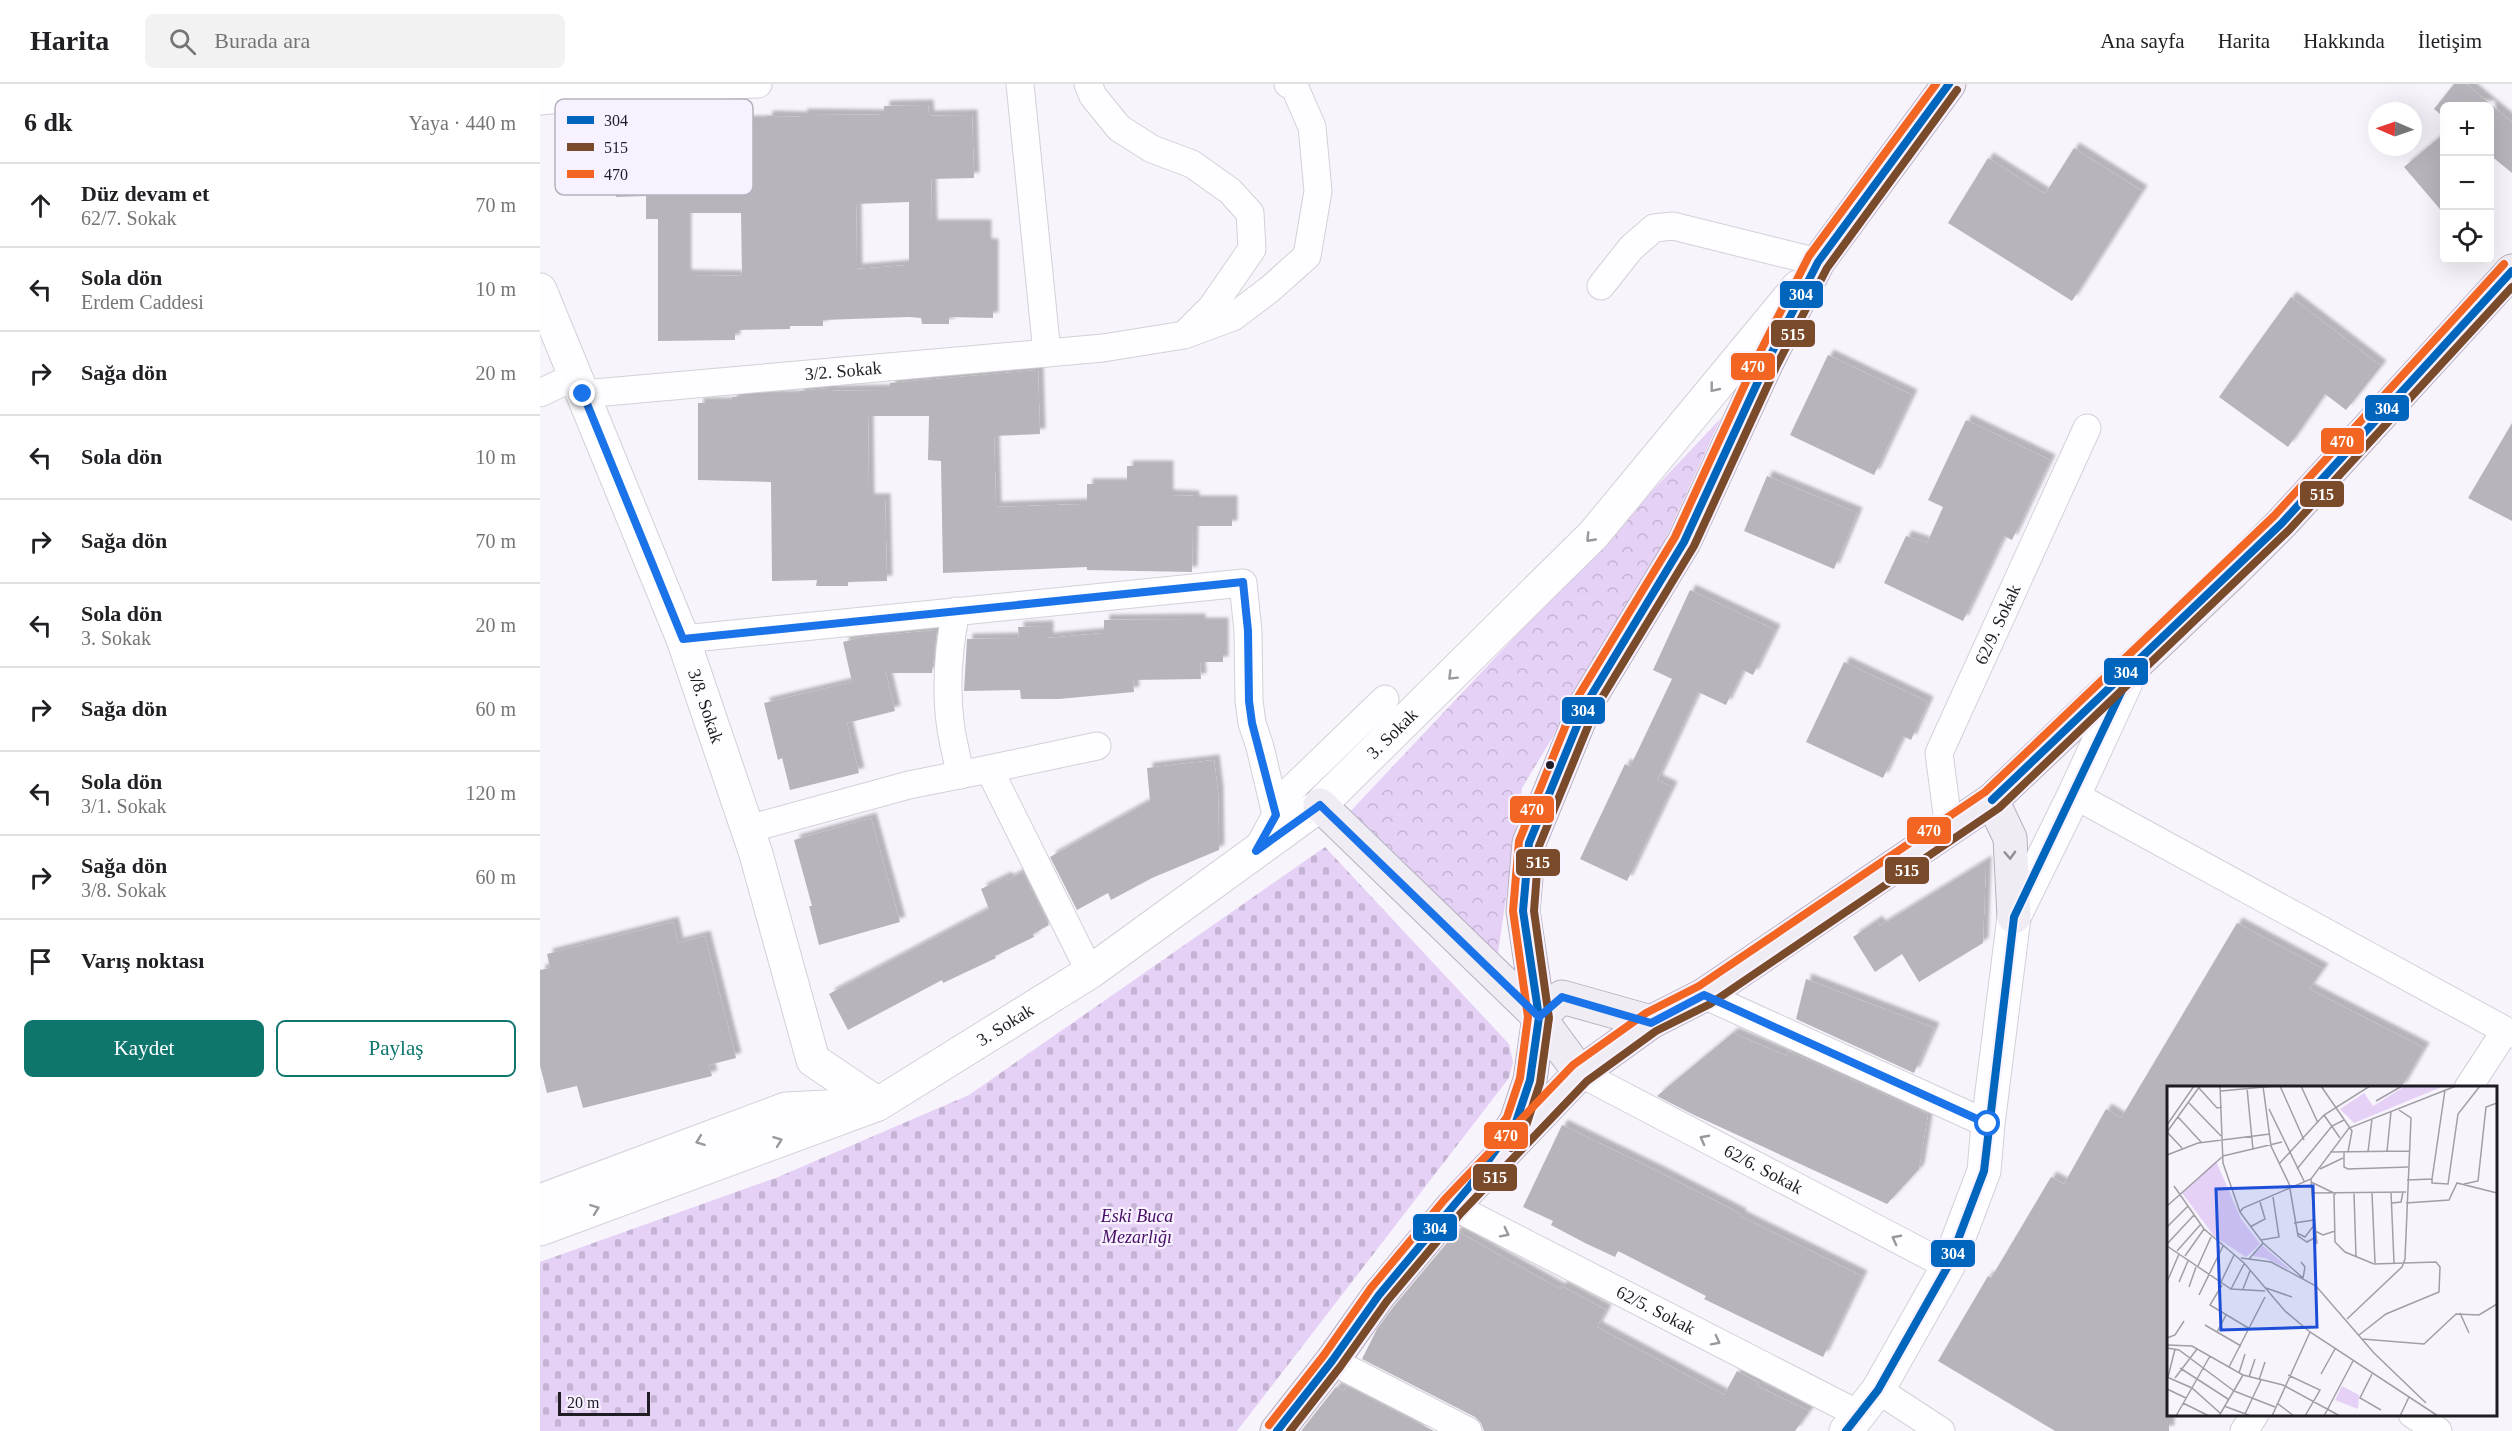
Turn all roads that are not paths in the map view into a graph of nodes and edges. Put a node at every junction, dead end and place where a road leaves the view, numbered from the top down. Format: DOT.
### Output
graph roads {
  1 [pos="758,84"];
  2 [pos="1020,84"];
  3 [pos="1088,84"];
  4 [pos="1288,84"];
  5 [pos="1949,84"];
  6 [pos="640,87"];
  7 [pos="540,98"];
  8 [pos="1818,262"];
  9 [pos="2512,271"];
  10 [pos="1600,286"];
  11 [pos="540,290"];
  12 [pos="1184,335"];
  13 [pos="1047,353"];
  14 [pos="580,385"];
  15 [pos="540,393"];
  16 [pos="2087,428"];
  17 [pos="956,611"];
  18 [pos="683,639"];
  19 [pos="2134,665"];
  20 [pos="1385,699"];
  21 [pos="1097,746"];
  22 [pos="989,769"];
  23 [pos="960,775"];
  24 [pos="2074,795"];
  25 [pos="1992,800"];
  26 [pos="1320,805"];
  27 [pos="1274,806"];
  28 [pos="1949,829"];
  29 [pos="748,830"];
  30 [pos="1256,851"];
  31 [pos="2014,917"];
  32 [pos="1089,972"];
  33 [pos="1704,995"];
  34 [pos="1539,1017"];
  35 [pos="1651,1023"];
  36 [pos="2509,1032"];
  37 [pos="1580,1073"];
  38 [pos="2469,1086"];
  39 [pos="878,1104"];
  40 [pos="1988,1124"];
  41 [pos="1462,1196"];
  42 [pos="540,1201"];
  43 [pos="540,1229"];
  44 [pos="1947,1266"];
  45 [pos="1332,1361"];
  46 [pos="1861,1412"];
  47 [pos="2254,1416"];
  48 [pos="2415,1416"];
  49 [pos="1277,1431"];
  50 [pos="1468,1431"];
  51 [pos="1941,1431"];
  52 [pos="2244,1431"];
  53 [pos="2438,1431"];
  1 -- 6 [label="street"];
  2 -- 13 [label="street"];
  3 -- 12 [label="street"];
  4 -- 12 [label="street, 3/2. Sokak"];
  5 -- 8 [label="main road"];
  6 -- 7 [label="main road"];
  8 -- 10 [label="street"];
  8 -- 26 [label="main road, 3. Sokak, one-way"];
  8 -- 34 [label="main road"];
  9 -- 19 [label="main road"];
  11 -- 14 [label="main road, 3/8. Sokak"];
  12 -- 13 [label="street, 3/2. Sokak"];
  13 -- 14 [label="street, 3/2. Sokak"];
  14 -- 15 [label="street, 3/2. Sokak"];
  14 -- 18 [label="main road, 3/8. Sokak"];
  16 -- 28 [label="street, 62/9. Sokak"];
  17 -- 18 [label="street"];
  17 -- 23 [label="street"];
  17 -- 27 [label="street"];
  18 -- 29 [label="main road, 3/8. Sokak"];
  19 -- 24 [label="main road"];
  19 -- 25 [label="main road"];
  20 -- 27 [label="street"];
  21 -- 22 [label="street"];
  22 -- 23 [label="street"];
  22 -- 32 [label="street"];
  23 -- 29 [label="street"];
  24 -- 31 [label="main road"];
  24 -- 36 [label="street"];
  25 -- 28 [label="main road"];
  25 -- 31 [label="main road, one-way"];
  26 -- 30 [label="main road, 3. Sokak"];
  26 -- 34 [label="main road"];
  27 -- 30 [label="street"];
  28 -- 33 [label="main road"];
  29 -- 39 [label="main road, 3/8. Sokak"];
  30 -- 32 [label="main road, 3. Sokak"];
  31 -- 40 [label="main road"];
  32 -- 39 [label="main road, 3. Sokak"];
  33 -- 35 [label="main road"];
  33 -- 40 [label="street"];
  34 -- 35 [label="main road"];
  34 -- 37 [label="main road"];
  34 -- 41 [label="main road"];
  35 -- 37 [label="main road"];
  36 -- 38 [label="street"];
  37 -- 41 [label="main road"];
  44 -- 37 [label="street, 62/6. Sokak, one-way"];
  39 -- 42 [label="main road, 3. Sokak, one-way"];
  43 -- 39 [label="main road, 3. Sokak, one-way"];
  40 -- 44 [label="main road"];
  41 -- 45 [label="main road"];
  41 -- 46 [label="street, 62/5. Sokak, one-way"];
  44 -- 46 [label="main road"];
  45 -- 49 [label="main road"];
  45 -- 50 [label="street"];
  46 -- 51 [label="street, 62/5. Sokak"];
  47 -- 52 [label="street"];
  48 -- 53 [label="street"];
}
